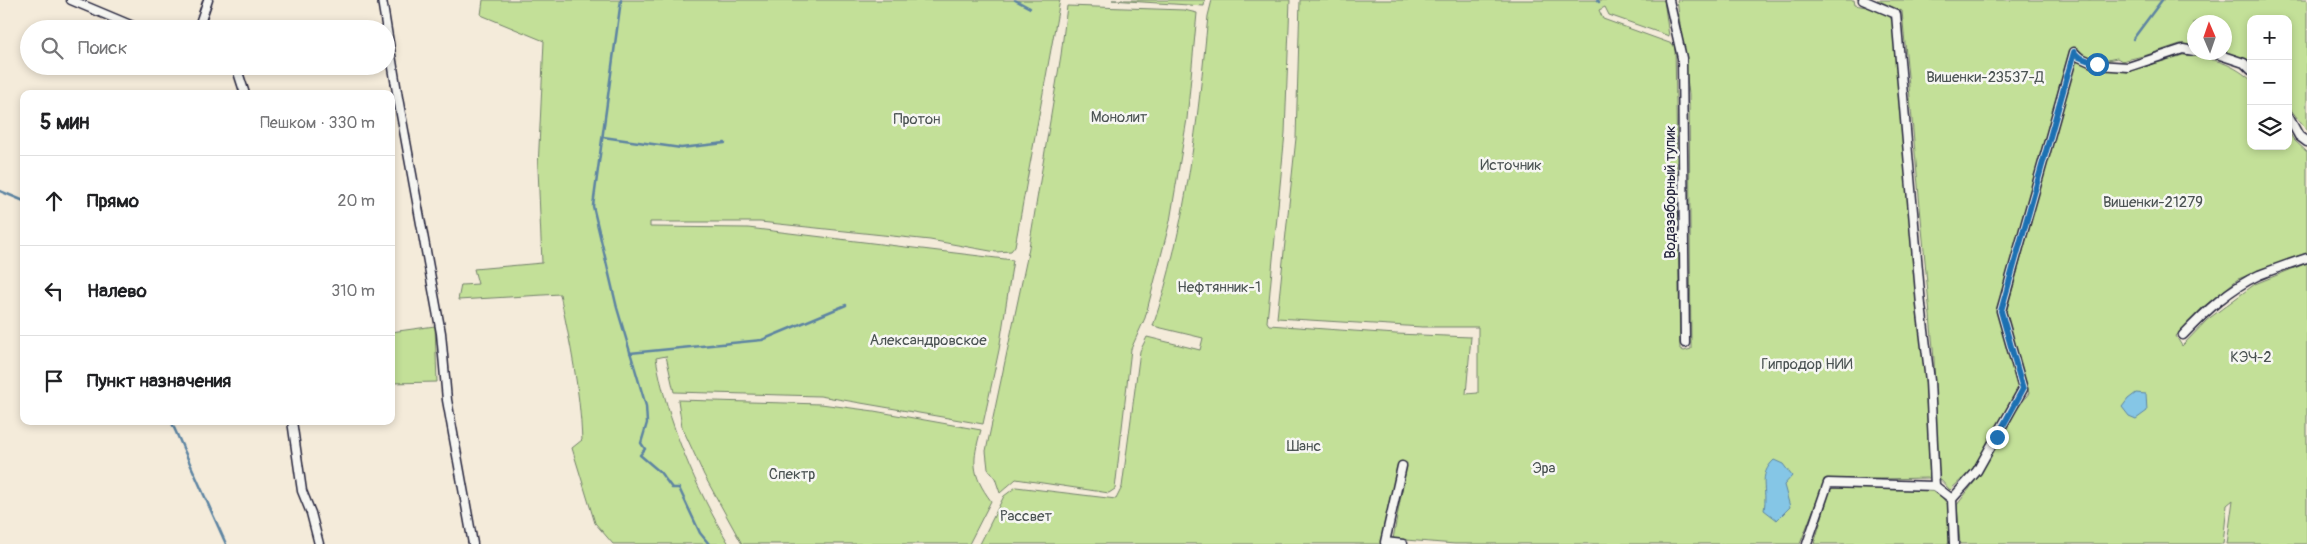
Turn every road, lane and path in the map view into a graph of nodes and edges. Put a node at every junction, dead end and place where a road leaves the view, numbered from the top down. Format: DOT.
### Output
graph roads {
  1 [pos="71,0"];
  2 [pos="208,0"];
  3 [pos="382,0"];
  4 [pos="1669,0"];
  5 [pos="1863,0"];
  6 [pos="119,20"];
  7 [pos="201,20"];
  8 [pos="385,20"];
  9 [pos="2187,50"];
  10 [pos="2232,59"];
  11 [pos="2247,66"];
  12 [pos="239,75"];
  13 [pos="394,75"];
  14 [pos="245,90"];
  15 [pos="2292,123"];
  16 [pos="2307,142"];
  17 [pos="2307,258"];
  18 [pos="2183,335"];
  19 [pos="1685,343"];
  20 [pos="293,425"];
  21 [pos="1402,466"];
  22 [pos="1935,486"];
  23 [pos="1952,499"];
  24 [pos="319,544"];
  25 [pos="473,544"];
  26 [pos="1403,544"];
  27 [pos="1807,544"];
  28 [pos="1954,544"];
  1 -- 6 [label="street"];
  2 -- 7 [label="street"];
  3 -- 8 [label="street"];
  4 -- 19 [label="street, Водазаборный тупик"];
  5 -- 22 [label="street"];
  9 -- 23 [label="street"];
  10 -- 11 [label="street"];
  12 -- 14 [label="street"];
  13 -- 25 [label="street"];
  15 -- 16 [label="street"];
  17 -- 18 [label="street"];
  20 -- 24 [label="street"];
  21 -- 26 [label="street"];
  22 -- 23 [label="street"];
  22 -- 27 [label="street"];
  23 -- 28 [label="street"];
}
